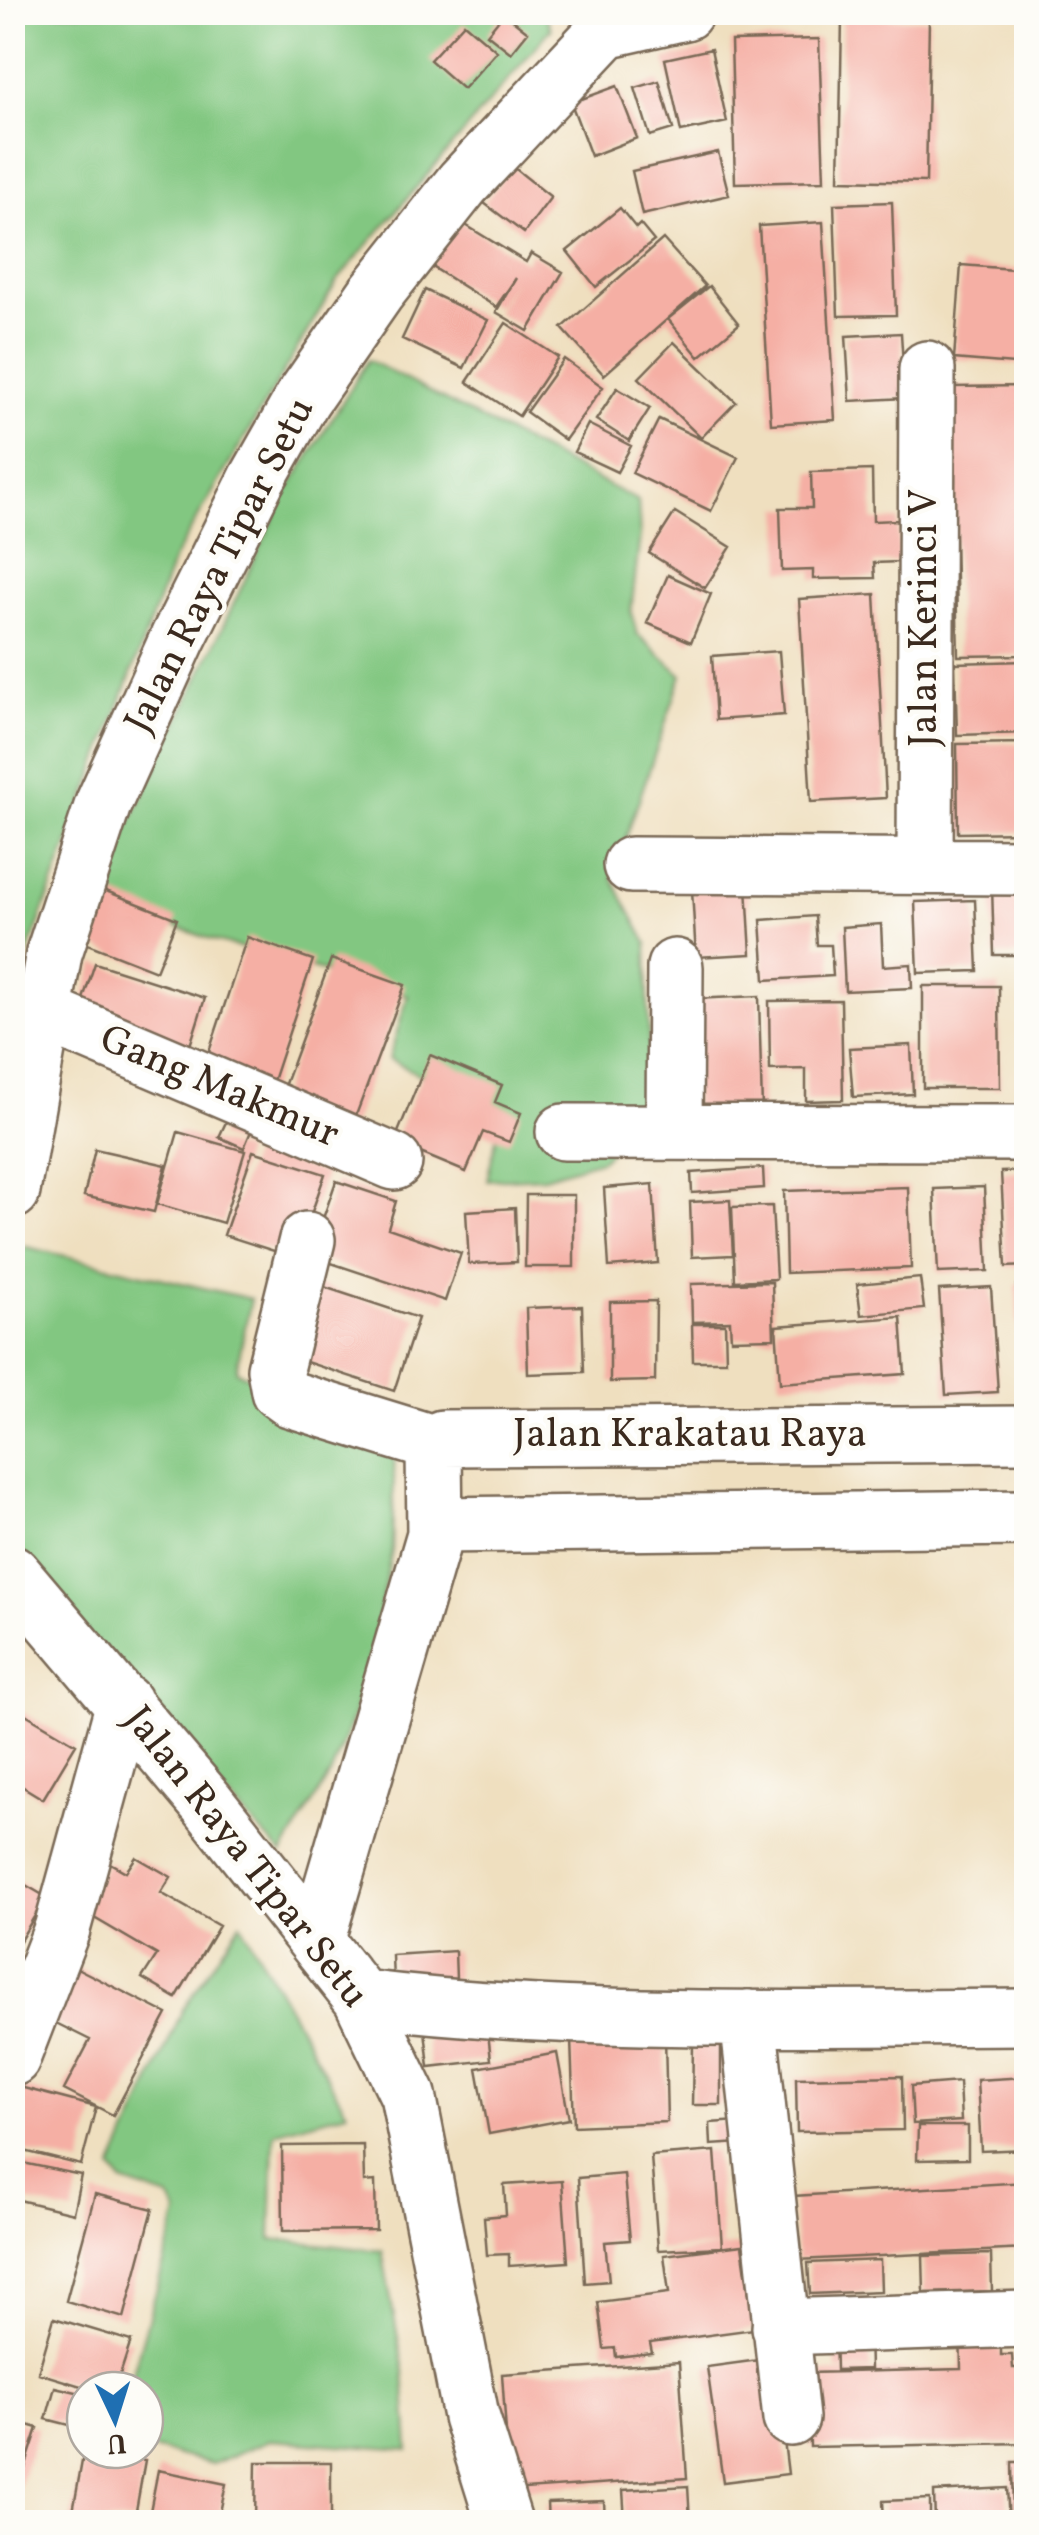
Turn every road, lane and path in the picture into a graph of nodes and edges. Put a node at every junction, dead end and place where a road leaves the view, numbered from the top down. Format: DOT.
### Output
graph roads {
  1 [pos="685,12"];
  2 [pos="603,21"];
  3 [pos="927,369"];
  4 [pos="632,865"];
  5 [pos="925,866"];
  6 [pos="1026,867"];
  7 [pos="33,947"];
  8 [pos="675,967"];
  9 [pos="44,1013"];
  10 [pos="564,1132"];
  11 [pos="674,1132"];
  12 [pos="1026,1133"];
  13 [pos="394,1162"];
  14 [pos="12,1191"];
  15 [pos="307,1240"];
  16 [pos="1026,1434"];
  17 [pos="436,1444"];
  18 [pos="1026,1518"];
  19 [pos="437,1525"];
  20 [pos="12,1573"];
  21 [pos="124,1704"];
  22 [pos="316,1938"];
  23 [pos="361,1998"];
  24 [pos="1026,2016"];
  25 [pos="748,2018"];
  26 [pos="12,2058"];
  27 [pos="1026,2318"];
  28 [pos="780,2327"];
  29 [pos="791,2418"];
  30 [pos="504,2522"];
  1 -- 2 [label="street"];
  2 -- 7 [label="street, Jalan Raya Tipar Setu"];
  3 -- 5 [label="street, Jalan Kerinci V"];
  4 -- 5 [label="street"];
  5 -- 6 [label="street"];
  7 -- 9 [label="street, Jalan Raya Tipar Setu"];
  8 -- 11 [label="street"];
  9 -- 13 [label="street, Gang Makmur"];
  9 -- 14 [label="street, Jalan Raya Tipar Setu"];
  10 -- 11 [label="street"];
  11 -- 12 [label="street"];
  15 -- 17 [label="street"];
  16 -- 17 [label="street, Jalan Krakatau Raya"];
  17 -- 19 [label="street"];
  18 -- 19 [label="street"];
  19 -- 22 [label="street"];
  20 -- 21 [label="street, Jalan Raya Tipar Setu"];
  21 -- 22 [label="street, Jalan Raya Tipar Setu"];
  21 -- 26 [label="street"];
  22 -- 23 [label="street, Jalan Raya Tipar Setu"];
  23 -- 25 [label="street"];
  23 -- 30 [label="street, Jalan Raya Tipar Setu"];
  24 -- 25 [label="street"];
  25 -- 28 [label="street"];
  27 -- 28 [label="street"];
  28 -- 29 [label="street"];
}
